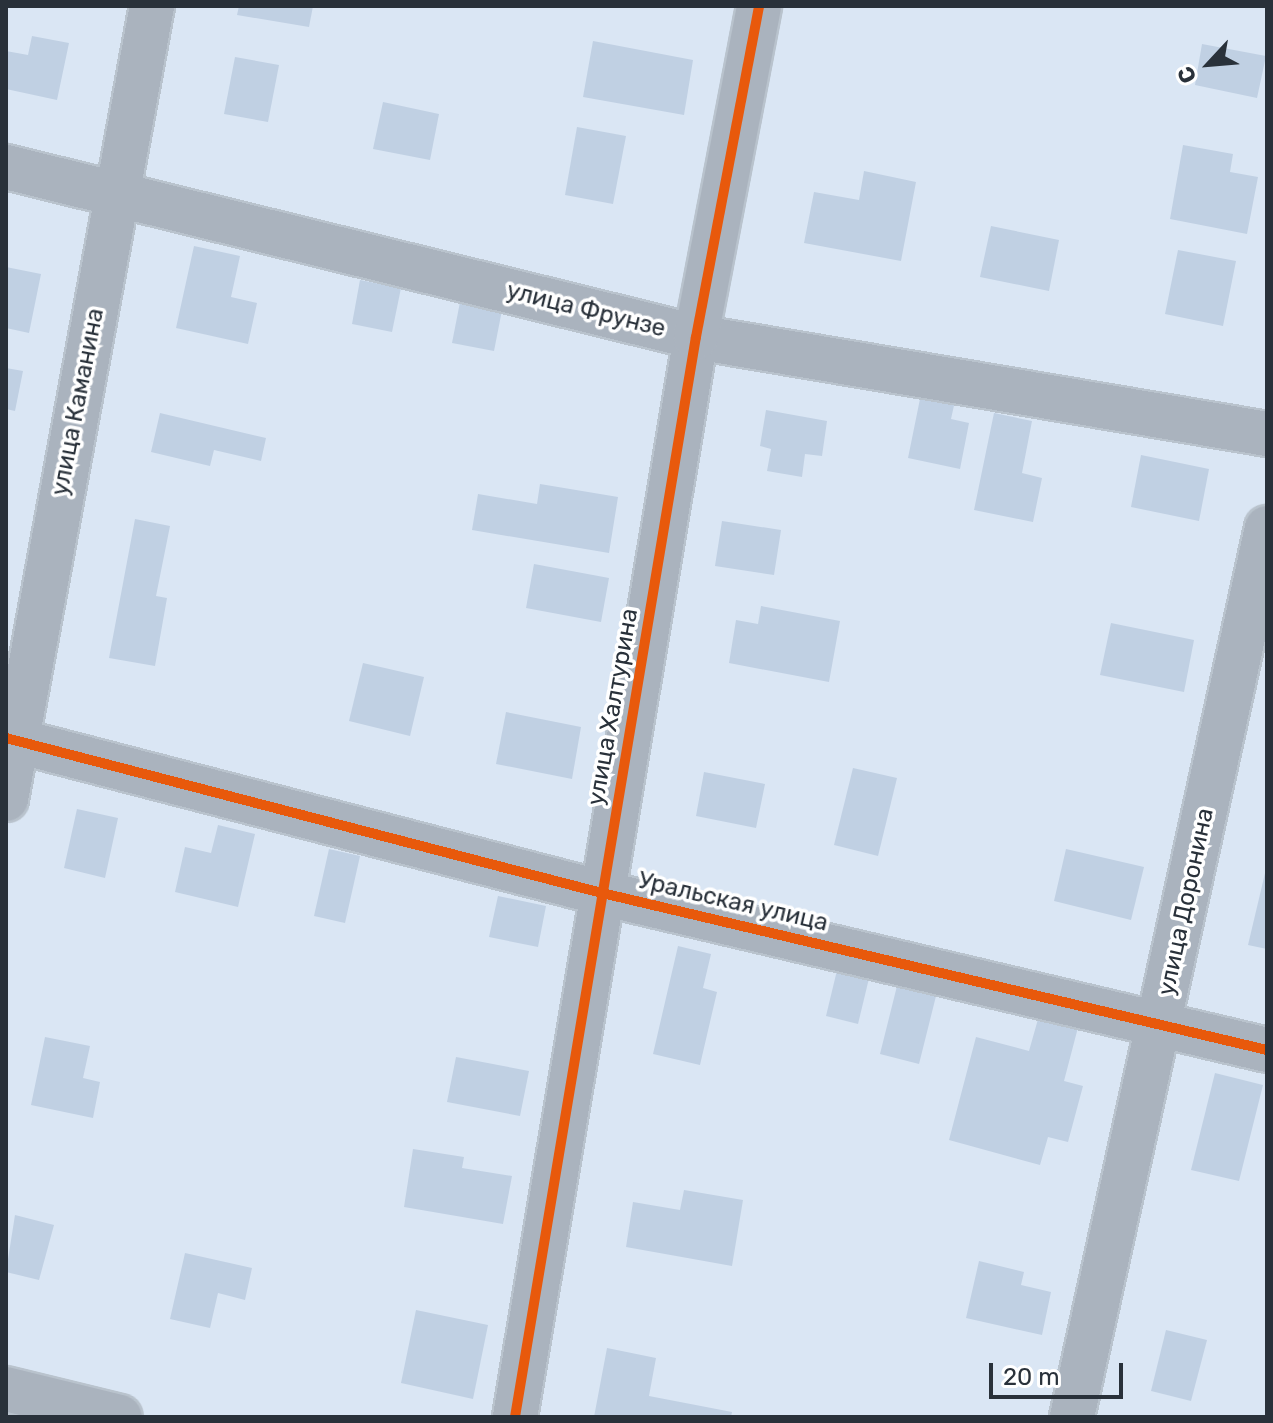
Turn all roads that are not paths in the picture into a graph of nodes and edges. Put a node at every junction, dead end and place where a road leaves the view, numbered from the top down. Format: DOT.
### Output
graph roads {
  1 [pos="152,6"];
  2 [pos="759,6"];
  3 [pos="6,167"];
  4 [pos="117,192"];
  5 [pos="696,337"];
  6 [pos="1267,434"];
  7 [pos="1267,528"];
  8 [pos="10,739"];
  9 [pos="6,799"];
  10 [pos="602,893"];
  11 [pos="1160,1021"];
  12 [pos="1267,1050"];
  13 [pos="6,1389"];
  14 [pos="120,1417"];
  15 [pos="515,1417"];
  16 [pos="1072,1417"];
  1 -- 4 [label="street, улица Каманина"];
  2 -- 5 [label="street, улица Халтурина"];
  3 -- 4 [label="street, улица Фрунзе"];
  4 -- 5 [label="street, улица Фрунзе"];
  4 -- 8 [label="street, улица Каманина"];
  5 -- 6 [label="street, улица Фрунзе"];
  5 -- 10 [label="street, улица Халтурина"];
  7 -- 11 [label="street, улица Доронина"];
  8 -- 9 [label="street, улица Каманина"];
  8 -- 10 [label="street, Уральская улица"];
  10 -- 11 [label="street, Уральская улица"];
  10 -- 15 [label="street, улица Халтурина"];
  11 -- 12 [label="street, Уральская улица"];
  11 -- 16 [label="street, улица Доронина"];
  13 -- 14 [label="street"];
}
